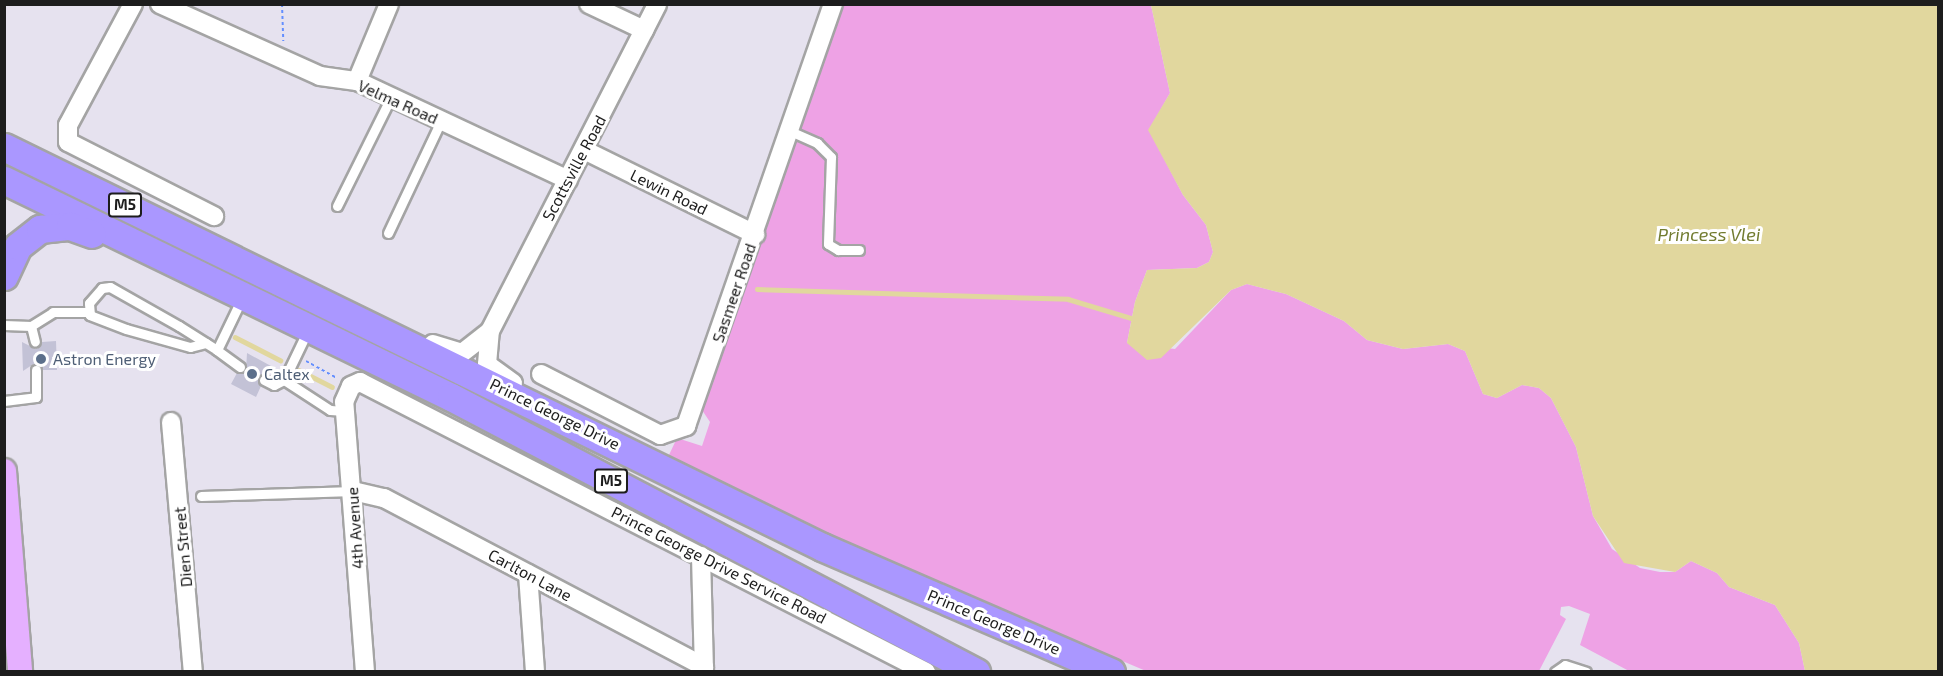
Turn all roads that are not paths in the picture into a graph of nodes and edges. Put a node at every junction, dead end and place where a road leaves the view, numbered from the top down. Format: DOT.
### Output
graph roads {
  1 [pos="133,4"];
  2 [pos="160,4"];
  3 [pos="389,4"];
  4 [pos="589,4"];
  5 [pos="657,4"];
  6 [pos="833,4"];
  7 [pos="644,30"];
  8 [pos="357,81"];
  9 [pos="391,97"];
  10 [pos="441,121"];
  11 [pos="790,130"];
  12 [pos="4,147"];
  13 [pos="584,150"];
  14 [pos="4,180"];
  15 [pos="568,180"];
  16 [pos="337,206"];
  17 [pos="213,216"];
  18 [pos="388,233"];
  19 [pos="754,234"];
  20 [pos="859,250"];
  21 [pos="159,253"];
  22 [pos="4,276"];
  23 [pos="243,295"];
  24 [pos="88,312"];
  25 [pos="4,325"];
  26 [pos="31,326"];
  27 [pos="310,327"];
  28 [pos="375,328"];
  29 [pos="490,331"];
  30 [pos="35,342"];
  31 [pos="206,343"];
  32 [pos="217,350"];
  33 [pos="240,367"];
  34 [pos="36,370"];
  35 [pos="541,374"];
  36 [pos="264,380"];
  37 [pos="284,381"];
  38 [pos="346,383"];
  39 [pos="4,401"];
  40 [pos="345,411"];
  41 [pos="171,422"];
  42 [pos="586,428"];
  43 [pos="4,471"];
  44 [pos="353,492"];
  45 [pos="201,496"];
  46 [pos="701,556"];
  47 [pos="528,574"];
  48 [pos="704,669"];
  49 [pos="20,672"];
  50 [pos="193,672"];
  51 [pos="365,672"];
  52 [pos="535,672"];
  53 [pos="926,672"];
  54 [pos="976,672"];
  55 [pos="1111,672"];
  56 [pos="1555,672"];
  57 [pos="1586,672"];
  1 -- 17 [label="street"];
  2 -- 8 [label="street, Velma Road"];
  3 -- 8 [label="street"];
  4 -- 7 [label="street"];
  5 -- 7 [label="street, Scottsville Road"];
  6 -- 11 [label="street, Sasmeer Road"];
  7 -- 13 [label="street, Scottsville Road"];
  8 -- 9 [label="street, Velma Road"];
  9 -- 10 [label="street, Velma Road"];
  9 -- 16 [label="lane"];
  10 -- 15 [label="street, Velma Road"];
  10 -- 18 [label="lane"];
  11 -- 19 [label="street, Sasmeer Road"];
  11 -- 20 [label="lane"];
  12 -- 28 [label="main road, Prince George Drive / M5"];
  13 -- 15 [label="street, Scottsville Road"];
  13 -- 19 [label="street, Lewin Road"];
  14 -- 21 [label="main road, Prince George Drive / M5"];
  15 -- 29 [label="street, Scottsville Road"];
  19 -- 35 [label="street, Sasmeer Road"];
  21 -- 22 [label="main road"];
  21 -- 23 [label="main road, Prince George Drive / M5"];
  23 -- 27 [label="main road, Prince George Drive / M5"];
  23 -- 32 [label="lane"];
  24 -- 26 [label="lane"];
  24 -- 31 [label="lane"];
  24 -- 31 [label="lane"];
  25 -- 26 [label="lane"];
  26 -- 30 [label="lane"];
  27 -- 37 [label="lane"];
  27 -- 54 [label="main road, Prince George Drive / M5"];
  28 -- 29 [label="street, Scottsville Road"];
  28 -- 42 [label="main road, Prince George Drive / M5"];
  29 -- 42 [label="street, Scottsville Road"];
  31 -- 32 [label="lane"];
  32 -- 33 [label="lane"];
  34 -- 39 [label="lane"];
  36 -- 37 [label="lane"];
  37 -- 40 [label="lane"];
  38 -- 40 [label="street, 4th Avenue"];
  38 -- 46 [label="street, Prince George Drive Service Road"];
  40 -- 44 [label="street, 4th Avenue"];
  41 -- 50 [label="street, Dien Street"];
  42 -- 55 [label="main road, Prince George Drive / M5"];
  43 -- 49 [label="main road"];
  44 -- 45 [label="lane"];
  44 -- 47 [label="street, Carlton Lane"];
  44 -- 51 [label="street, 4th Avenue"];
  46 -- 48 [label="street"];
  46 -- 53 [label="street, Prince George Drive Service Road"];
  47 -- 48 [label="street, Carlton Lane"];
  47 -- 52 [label="street"];
  56 -- 57 [label="lane"];
}
